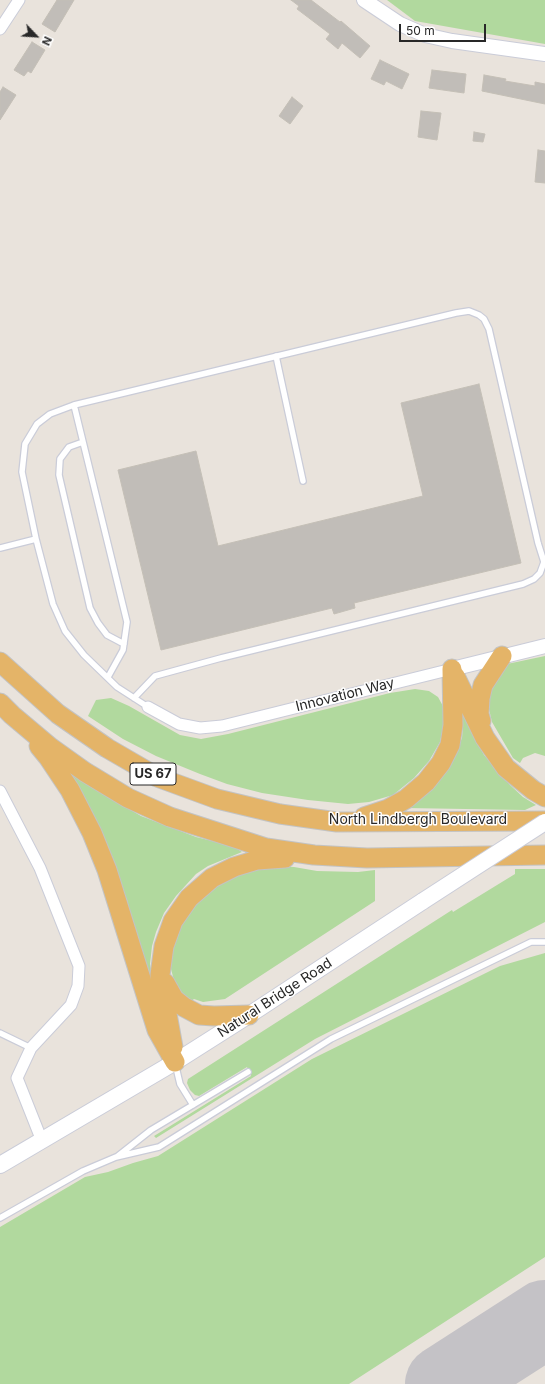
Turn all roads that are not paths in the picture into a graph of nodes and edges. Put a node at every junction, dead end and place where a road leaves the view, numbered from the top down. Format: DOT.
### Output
graph roads {
  1 [pos="19,0"];
  2 [pos="364,0"];
  3 [pos="0,29"];
  4 [pos="545,54"];
  5 [pos="276,356"];
  6 [pos="74,405"];
  7 [pos="83,442"];
  8 [pos="303,481"];
  9 [pos="36,539"];
  10 [pos="0,548"];
  11 [pos="124,644"];
  12 [pos="545,646"];
  13 [pos="502,656"];
  14 [pos="0,662"];
  15 [pos="452,669"];
  16 [pos="108,677"];
  17 [pos="134,698"];
  18 [pos="148,708"];
  19 [pos="6,709"];
  20 [pos="485,738"];
  21 [pos="0,791"];
  22 [pos="545,797"];
  23 [pos="545,821"];
  24 [pos="337,822"];
  25 [pos="314,855"];
  26 [pos="545,855"];
  27 [pos="545,942"];
  28 [pos="160,975"];
  29 [pos="249,1015"];
  30 [pos="0,1033"];
  31 [pos="31,1048"];
  32 [pos="175,1062"];
  33 [pos="248,1072"];
  34 [pos="193,1105"];
  35 [pos="42,1141"];
  36 [pos="116,1157"];
  37 [pos="0,1165"];
  38 [pos="0,1218"];
  1 -- 3 [label="street"];
  2 -- 4 [label="street"];
  5 -- 6 [label="lane"];
  5 -- 8 [label="lane"];
  5 -- 17 [label="lane"];
  6 -- 7 [label="lane"];
  6 -- 9 [label="lane"];
  7 -- 11 [label="lane"];
  7 -- 11 [label="lane"];
  9 -- 10 [label="lane"];
  9 -- 16 [label="lane"];
  11 -- 16 [label="lane"];
  12 -- 13 [label="street, Innovation Way"];
  13 -- 15 [label="street, Innovation Way"];
  13 -- 20 [label="highway"];
  14 -- 24 [label="highway, North Lindbergh Boulevard / US 67"];
  15 -- 18 [label="street, Innovation Way"];
  15 -- 20 [label="highway"];
  15 -- 24 [label="highway"];
  16 -- 17 [label="lane"];
  17 -- 18 [label="lane"];
  19 -- 25 [label="highway, US 67"];
  19 -- 32 [label="highway"];
  20 -- 22 [label="highway"];
  21 -- 31 [label="street"];
  23 -- 24 [label="highway, North Lindbergh Boulevard / US 67"];
  23 -- 29 [label="main road, Natural Bridge Road, bridge"];
  25 -- 26 [label="highway, US 67"];
  25 -- 28 [label="highway"];
  27 -- 36 [label="lane"];
  28 -- 29 [label="highway"];
  28 -- 32 [label="highway"];
  29 -- 32 [label="main road, Natural Bridge Road"];
  30 -- 31 [label="lane"];
  31 -- 35 [label="street"];
  32 -- 34 [label="lane"];
  32 -- 35 [label="main road, Natural Bridge Road"];
  33 -- 34 [label="lane"];
  34 -- 36 [label="lane"];
  35 -- 37 [label="main road, Natural Bridge Road"];
  36 -- 38 [label="lane"];
}
